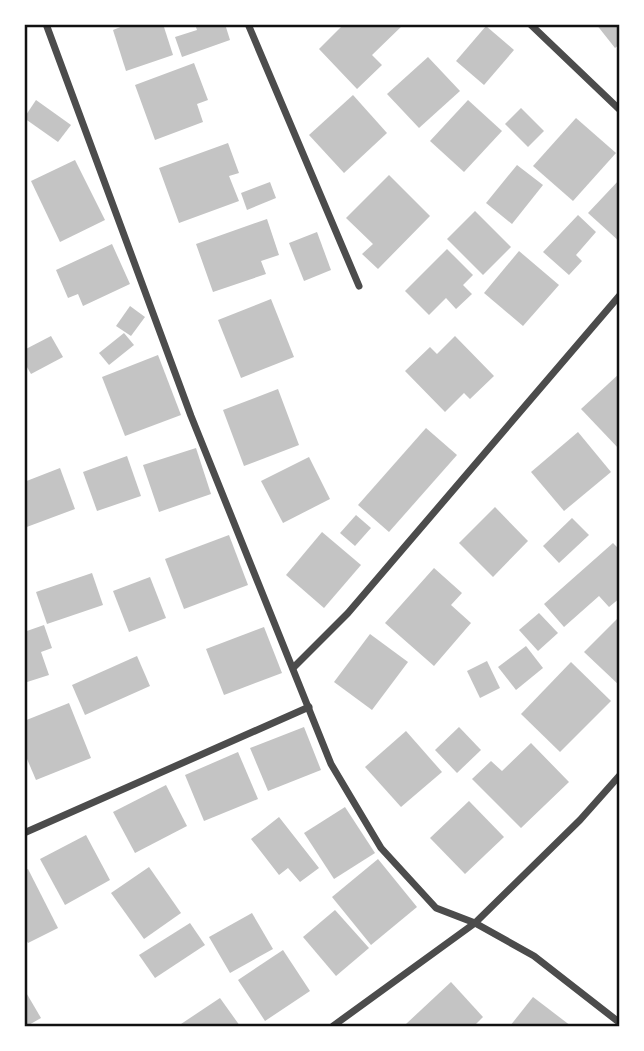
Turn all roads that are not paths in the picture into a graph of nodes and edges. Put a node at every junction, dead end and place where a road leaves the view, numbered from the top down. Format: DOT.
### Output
graph roads {
  1 [pos="248,24"];
  2 [pos="530,24"];
  3 [pos="48,25"];
  4 [pos="620,110"];
  5 [pos="359,286"];
  6 [pos="620,295"];
  7 [pos="294,667"];
  8 [pos="309,707"];
  9 [pos="620,775"];
  10 [pos="24,833"];
  11 [pos="475,923"];
  12 [pos="620,1023"];
  13 [pos="333,1027"];
  1 -- 5 [label="street"];
  2 -- 4 [label="street"];
  3 -- 7 [label="street"];
  6 -- 7 [label="street"];
  7 -- 8 [label="street"];
  8 -- 10 [label="street"];
  8 -- 11 [label="street"];
  9 -- 11 [label="street"];
  11 -- 12 [label="street"];
  11 -- 13 [label="street"];
}
